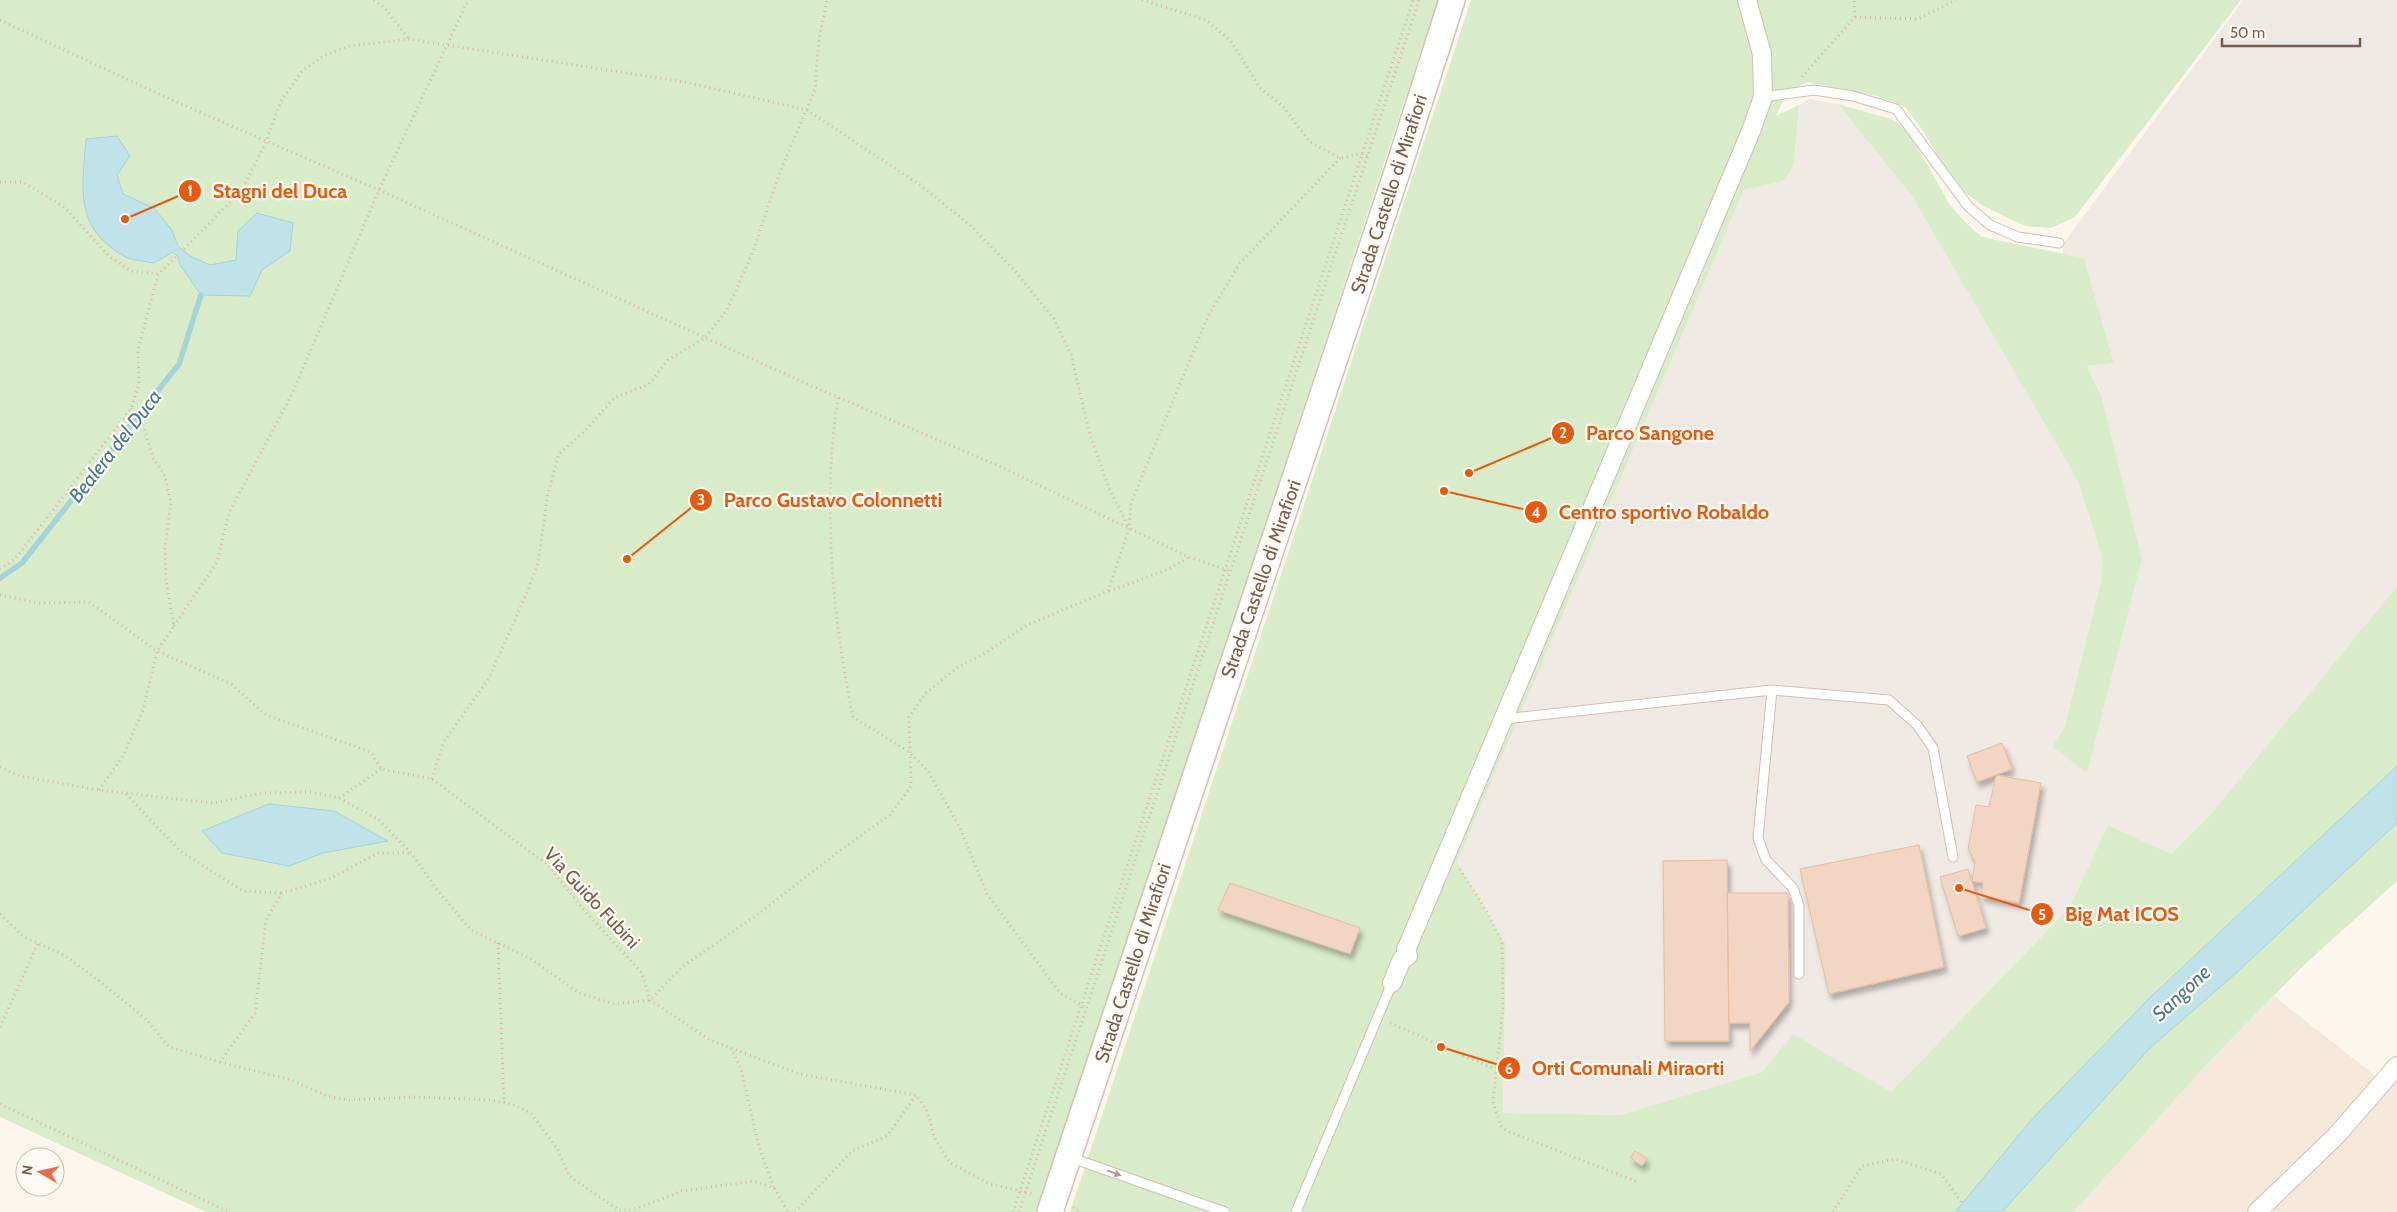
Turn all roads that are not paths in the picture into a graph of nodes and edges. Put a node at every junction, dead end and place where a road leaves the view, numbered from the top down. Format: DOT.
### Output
graph roads {
  1 [pos="1452,0"];
  2 [pos="1747,0"];
  3 [pos="1763,97"];
  4 [pos="2059,243"];
  5 [pos="1772,690"];
  6 [pos="1504,719"];
  7 [pos="1953,857"];
  8 [pos="1798,974"];
  9 [pos="1392,983"];
  10 [pos="2397,1066"];
  11 [pos="1068,1157"];
  12 [pos="1052,1206"];
  13 [pos="1225,1212"];
  14 [pos="1296,1212"];
  15 [pos="2257,1212"];
  1 -- 11 [label="street, Strada Castello di Mirafiori"];
  2 -- 3 [label="street"];
  3 -- 4 [label="lane"];
  3 -- 6 [label="street"];
  5 -- 6 [label="lane"];
  5 -- 7 [label="lane"];
  5 -- 8 [label="lane"];
  6 -- 9 [label="street"];
  9 -- 14 [label="lane"];
  10 -- 15 [label="street"];
  11 -- 12 [label="street, Strada Castello di Mirafiori"];
  11 -- 13 [label="lane, one-way"];
}
